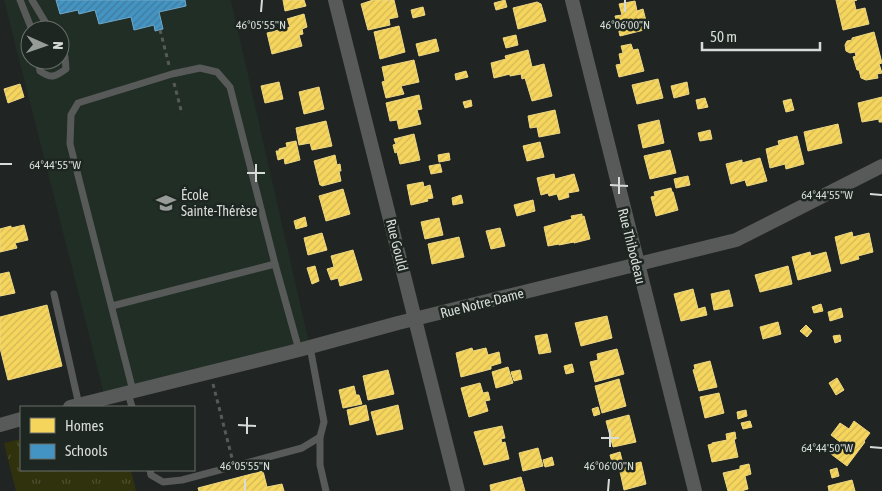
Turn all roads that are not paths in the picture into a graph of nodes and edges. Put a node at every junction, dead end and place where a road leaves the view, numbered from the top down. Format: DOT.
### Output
graph roads {
  1 [pos="20,0"];
  2 [pos="32,0"];
  3 [pos="335,0"];
  4 [pos="572,0"];
  5 [pos="28,20"];
  6 [pos="44,20"];
  7 [pos="40,70"];
  8 [pos="65,70"];
  9 [pos="882,166"];
  10 [pos="275,264"];
  11 [pos="637,265"];
  12 [pos="54,294"];
  13 [pos="112,306"];
  14 [pos="415,319"];
  15 [pos="304,348"];
  16 [pos="130,392"];
  17 [pos="74,406"];
  18 [pos="132,406"];
  19 [pos="20,419"];
  20 [pos="0,425"];
  21 [pos="320,437"];
  22 [pos="150,471"];
  23 [pos="163,482"];
  24 [pos="165,491"];
  25 [pos="326,491"];
  26 [pos="458,491"];
  27 [pos="695,491"];
  1 -- 5 [label="lane"];
  2 -- 6 [label="lane"];
  3 -- 14 [label="street, Rue Gould"];
  4 -- 11 [label="street, Rue Thibodeau"];
  7 -- 8 [label="lane"];
  9 -- 11 [label="street, Rue Notre-Dame"];
  10 -- 13 [label="lane"];
  10 -- 13 [label="lane"];
  10 -- 15 [label="lane"];
  11 -- 14 [label="street, Rue Notre-Dame"];
  11 -- 27 [label="street, Rue Thibodeau"];
  12 -- 17 [label="lane"];
  13 -- 16 [label="lane"];
  14 -- 15 [label="street, Rue Notre-Dame"];
  14 -- 26 [label="street, Rue Gould"];
  15 -- 16 [label="street, Rue Notre-Dame"];
  15 -- 21 [label="lane"];
  16 -- 17 [label="street, Rue Notre-Dame"];
  16 -- 18 [label="lane"];
  19 -- 20 [label="street"];
  21 -- 23 [label="lane"];
  21 -- 25 [label="lane"];
  22 -- 23 [label="lane"];
  23 -- 24 [label="lane"];
}
